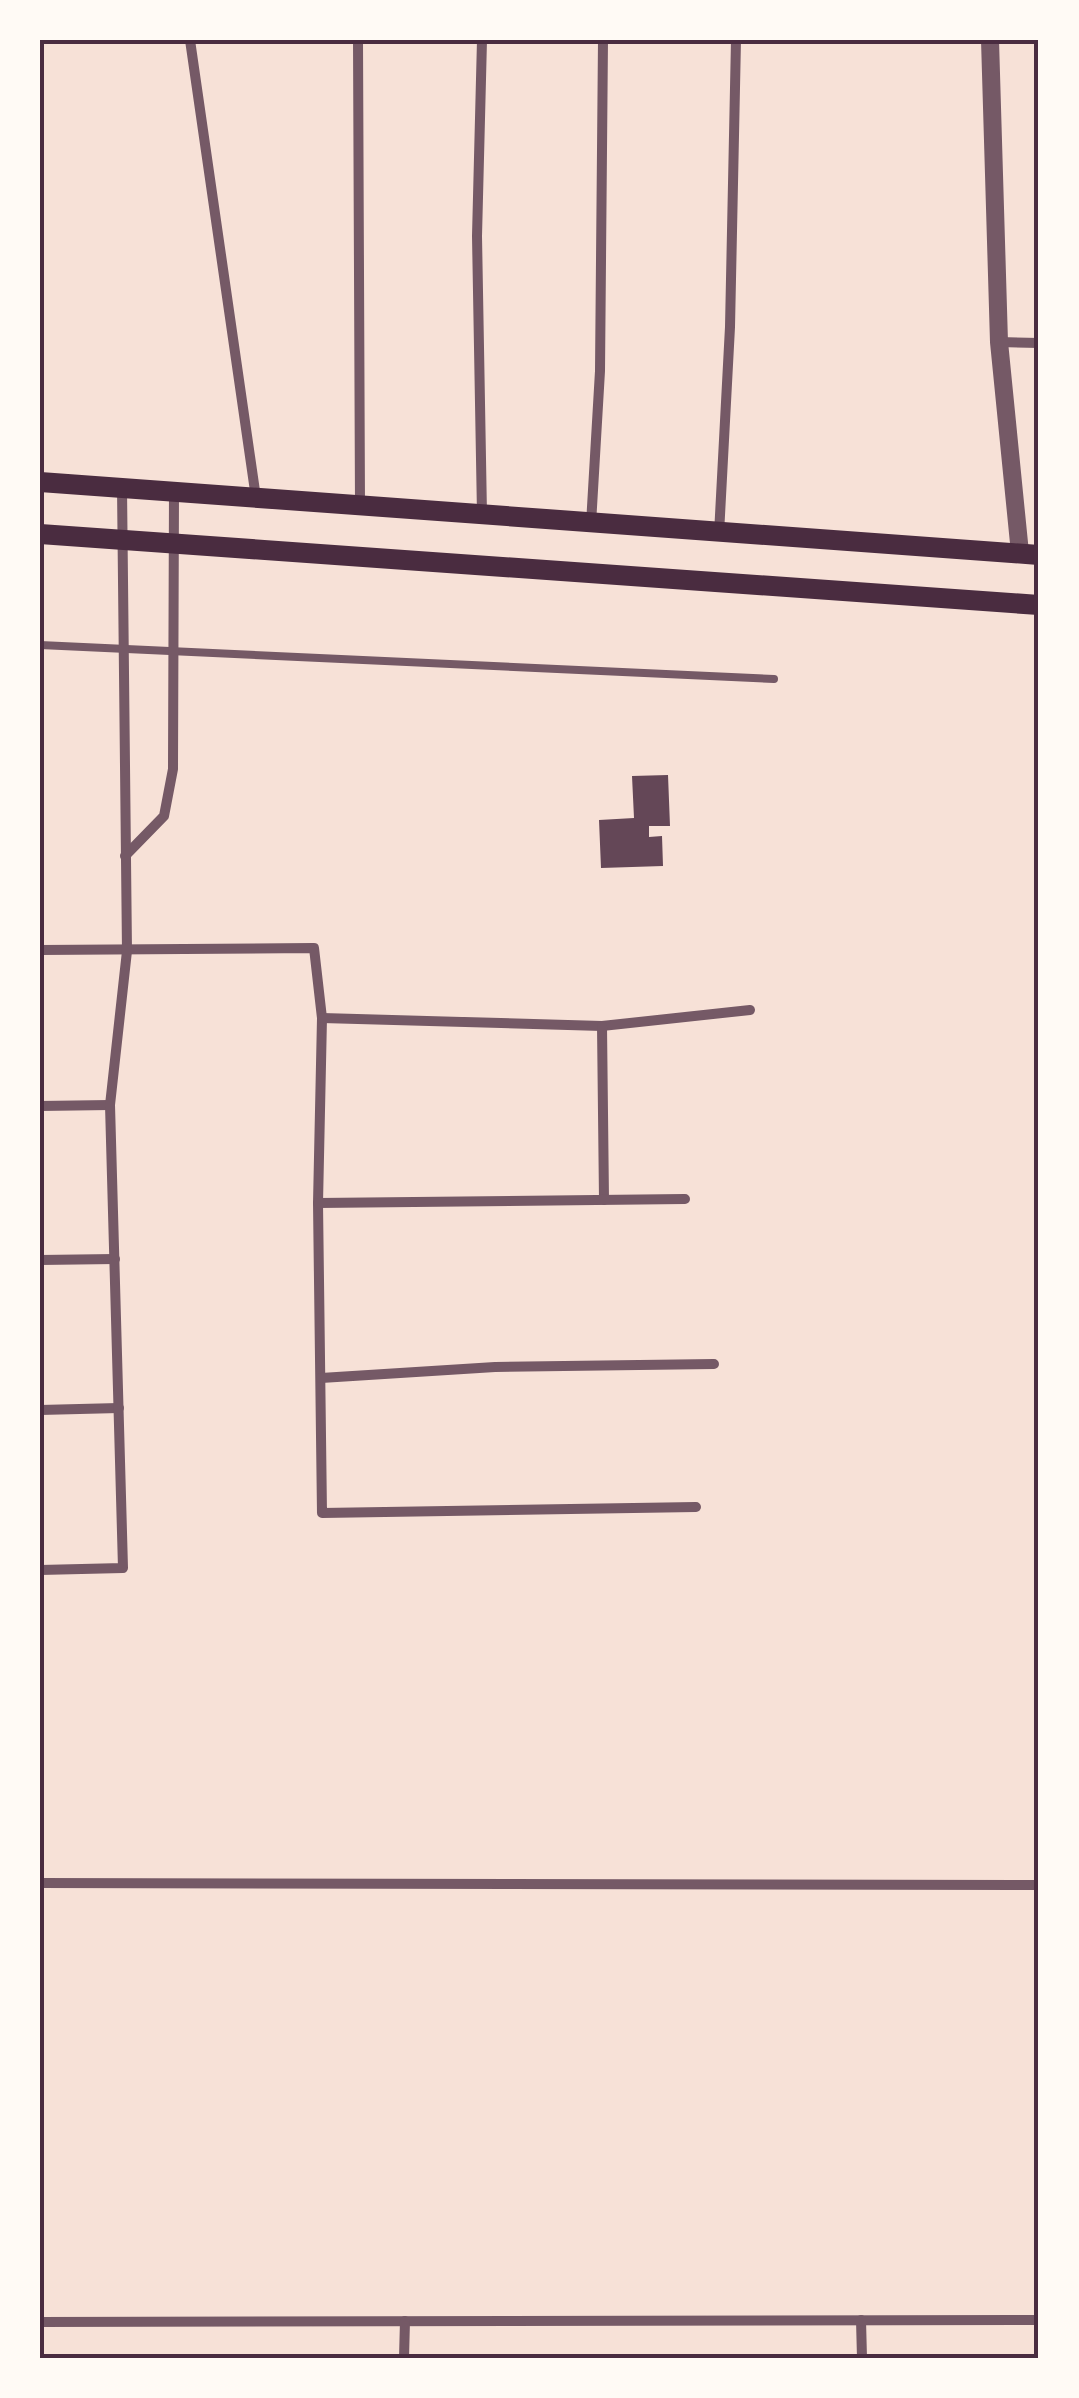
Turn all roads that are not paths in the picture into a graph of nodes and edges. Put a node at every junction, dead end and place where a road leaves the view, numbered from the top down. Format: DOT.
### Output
graph roads {
  1 [pos="190,40"];
  2 [pos="358,40"];
  3 [pos="482,40"];
  4 [pos="604,40"];
  5 [pos="736,40"];
  6 [pos="990,40"];
  7 [pos="999,342"];
  8 [pos="1039,343"];
  9 [pos="40,482"];
  10 [pos="122,488"];
  11 [pos="174,492"];
  12 [pos="256,499"];
  13 [pos="360,506"];
  14 [pos="482,516"];
  15 [pos="591,524"];
  16 [pos="40,534"];
  17 [pos="719,534"];
  18 [pos="122,537"];
  19 [pos="172,542"];
  20 [pos="1030,554"];
  21 [pos="1039,605"];
  22 [pos="40,645"];
  23 [pos="123,650"];
  24 [pos="172,652"];
  25 [pos="774,679"];
  26 [pos="125,856"];
  27 [pos="40,950"];
  28 [pos="126,951"];
  29 [pos="750,1010"];
  30 [pos="322,1018"];
  31 [pos="602,1026"];
  32 [pos="110,1104"];
  33 [pos="40,1106"];
  34 [pos="685,1199"];
  35 [pos="604,1200"];
  36 [pos="318,1203"];
  37 [pos="114,1259"];
  38 [pos="40,1260"];
  39 [pos="714,1364"];
  40 [pos="320,1378"];
  41 [pos="118,1408"];
  42 [pos="40,1410"];
  43 [pos="696,1507"];
  44 [pos="40,1570"];
  45 [pos="40,1883"];
  46 [pos="1039,1886"];
  47 [pos="861,2320"];
  48 [pos="1039,2320"];
  49 [pos="40,2322"];
  50 [pos="404,2322"];
  51 [pos="404,2358"];
  52 [pos="862,2358"];
  1 -- 12 [label="street"];
  2 -- 13 [label="street"];
  3 -- 14 [label="street"];
  4 -- 15 [label="street"];
  5 -- 17 [label="street"];
  6 -- 7 [label="street"];
  7 -- 8 [label="street"];
  7 -- 20 [label="street"];
  9 -- 10 [label="main road"];
  10 -- 11 [label="main road"];
  10 -- 18 [label="street"];
  11 -- 12 [label="main road"];
  11 -- 19 [label="street"];
  12 -- 13 [label="main road"];
  13 -- 14 [label="main road"];
  14 -- 15 [label="main road"];
  15 -- 17 [label="main road"];
  16 -- 18 [label="main road"];
  17 -- 20 [label="main road"];
  18 -- 19 [label="main road"];
  18 -- 23 [label="street"];
  19 -- 21 [label="main road"];
  19 -- 24 [label="street"];
  22 -- 23 [label="lane"];
  23 -- 24 [label="lane"];
  23 -- 26 [label="street"];
  24 -- 25 [label="lane"];
  24 -- 26 [label="street"];
  26 -- 28 [label="street"];
  27 -- 28 [label="street"];
  28 -- 30 [label="street"];
  28 -- 32 [label="street"];
  29 -- 31 [label="street"];
  30 -- 31 [label="street"];
  30 -- 36 [label="street"];
  31 -- 35 [label="street"];
  32 -- 33 [label="street"];
  32 -- 37 [label="street"];
  34 -- 35 [label="street"];
  35 -- 36 [label="street"];
  36 -- 40 [label="street"];
  37 -- 38 [label="street"];
  37 -- 41 [label="street"];
  39 -- 40 [label="street"];
  40 -- 43 [label="street"];
  41 -- 42 [label="street"];
  41 -- 44 [label="street"];
  45 -- 46 [label="street"];
  47 -- 48 [label="street"];
  47 -- 50 [label="street"];
  47 -- 52 [label="street"];
  49 -- 50 [label="street"];
  50 -- 51 [label="street"];
}
